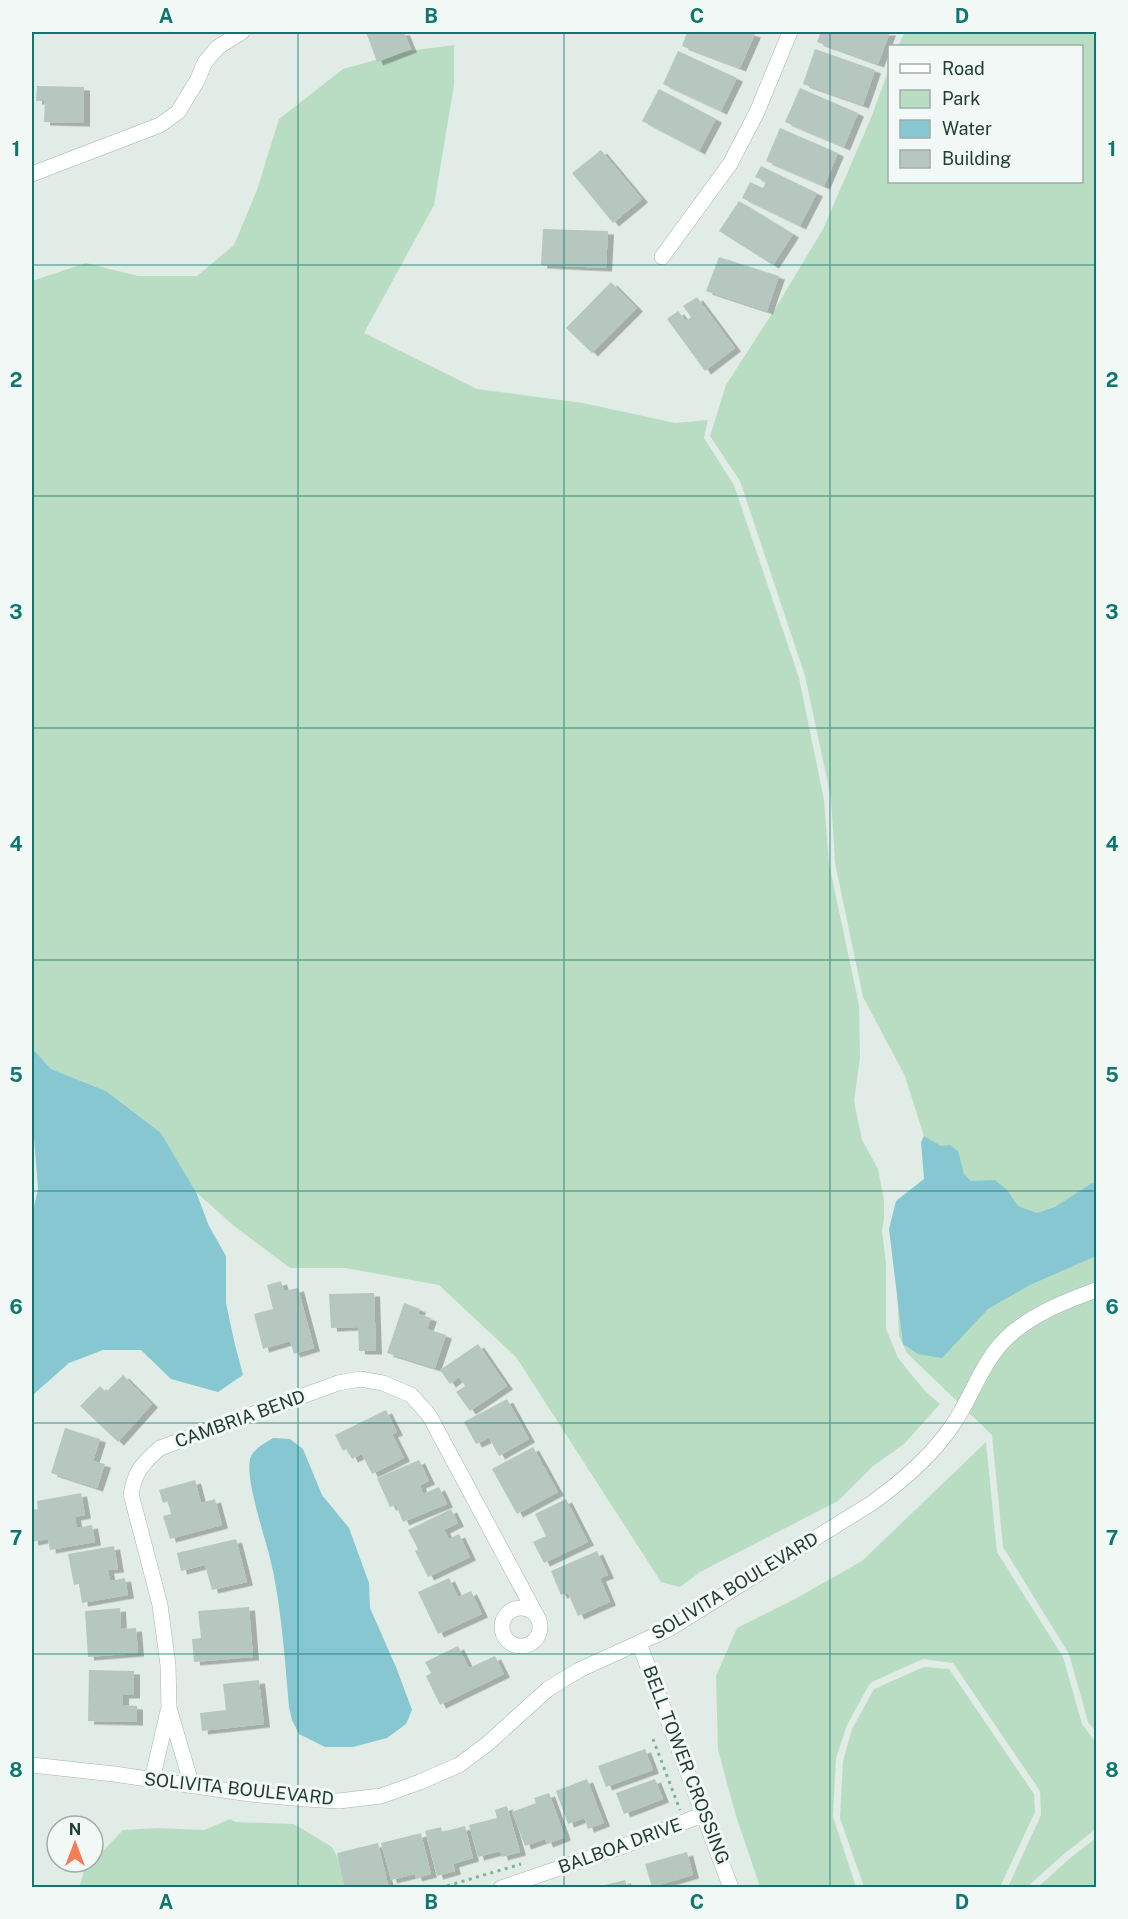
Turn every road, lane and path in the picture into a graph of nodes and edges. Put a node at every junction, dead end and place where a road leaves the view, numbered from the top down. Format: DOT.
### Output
graph roads {
  1 [pos="242,32"];
  2 [pos="790,32"];
  3 [pos="32,174"];
  4 [pos="662,257"];
  5 [pos="1096,1290"];
  6 [pos="539,1620"];
  7 [pos="639,1643"];
  8 [pos="169,1708"];
  9 [pos="32,1765"];
  10 [pos="152,1780"];
  11 [pos="192,1785"];
  12 [pos="704,1814"];
  13 [pos="525,1862"];
  14 [pos="541,1882"];
  15 [pos="440,1887"];
  16 [pos="501,1887"];
  17 [pos="731,1887"];
  1 -- 3 [label="street"];
  2 -- 4 [label="street"];
  5 -- 7 [label="street, SOLIVITA BOULEVARD"];
  6 -- 8 [label="street, CAMBRIA BEND"];
  7 -- 11 [label="street, SOLIVITA BOULEVARD"];
  7 -- 12 [label="street, BELL TOWER CROSSING"];
  8 -- 10 [label="street"];
  8 -- 11 [label="street, CAMBRIA BEND"];
  9 -- 10 [label="street, SOLIVITA BOULEVARD"];
  10 -- 11 [label="street, SOLIVITA BOULEVARD"];
  12 -- 14 [label="street, BALBOA DRIVE"];
  12 -- 17 [label="street, BELL TOWER CROSSING"];
  13 -- 15 [label="path"];
  14 -- 16 [label="street, BALBOA DRIVE"];
}
